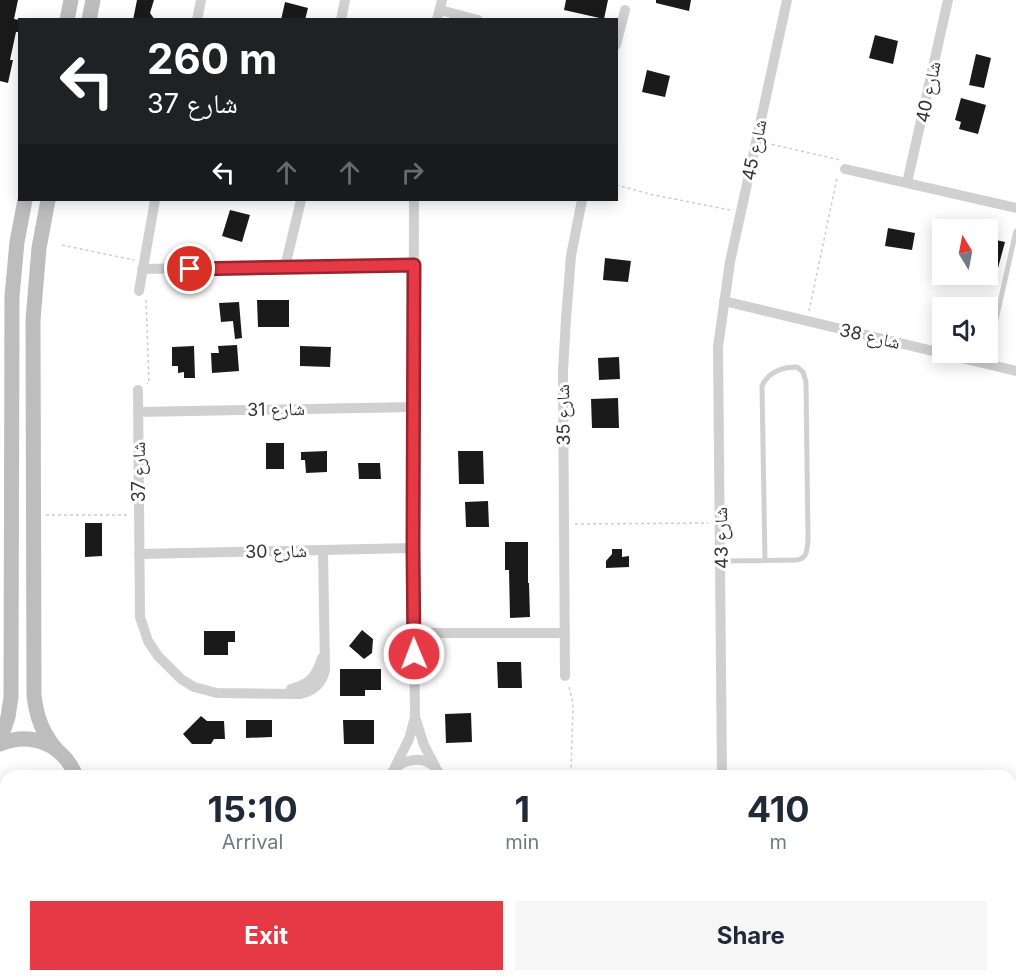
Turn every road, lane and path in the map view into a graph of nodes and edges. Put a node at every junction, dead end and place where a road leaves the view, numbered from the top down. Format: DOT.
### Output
graph roads {
  1 [pos="71,0"];
  2 [pos="93,0"];
  3 [pos="201,0"];
  4 [pos="345,0"];
  5 [pos="787,0"];
  6 [pos="948,0"];
  7 [pos="440,10"];
  8 [pos="625,10"];
  9 [pos="67,18"];
  10 [pos="88,18"];
  11 [pos="197,18"];
  12 [pos="341,18"];
  13 [pos="470,18"];
  14 [pos="618,37"];
  15 [pos="756,141"];
  16 [pos="841,171"];
  17 [pos="907,183"];
  18 [pos="618,186"];
  19 [pos="26,201"];
  20 [pos="48,201"];
  21 [pos="155,201"];
  22 [pos="301,201"];
  23 [pos="414,201"];
  24 [pos="582,201"];
  25 [pos="1016,208"];
  26 [pos="740,212"];
  27 [pos="1016,231"];
  28 [pos="62,245"];
  29 [pos="414,265"];
  30 [pos="143,266"];
  31 [pos="285,267"];
  32 [pos="143,294"];
  33 [pos="724,301"];
  34 [pos="998,311"];
  35 [pos="807,321"];
  36 [pos="1016,370"];
  37 [pos="148,383"];
  38 [pos="138,390"];
  39 [pos="414,407"];
  40 [pos="138,412"];
  41 [pos="33,515"];
  42 [pos="139,515"];
  43 [pos="565,524"];
  44 [pos="720,524"];
  45 [pos="413,548"];
  46 [pos="323,550"];
  47 [pos="139,554"];
  48 [pos="721,561"];
  49 [pos="765,561"];
  50 [pos="414,633"];
  51 [pos="564,633"];
  52 [pos="565,676"];
  53 [pos="415,717"];
  54 [pos="0,742"];
  55 [pos="56,749"];
  56 [pos="73,770"];
  57 [pos="391,770"];
  58 [pos="393,770"];
  59 [pos="437,770"];
  60 [pos="439,770"];
  61 [pos="571,770"];
  62 [pos="722,770"];
  1 -- 9 [label="main road"];
  2 -- 10 [label="main road"];
  3 -- 11 [label="street"];
  4 -- 12 [label="street"];
  5 -- 15 [label="street, شارع 45"];
  6 -- 17 [label="street, شارع 40"];
  7 -- 13 [label="street"];
  8 -- 14 [label="street"];
  15 -- 16 [label="path"];
  15 -- 26 [label="street, شارع 45"];
  16 -- 17 [label="street"];
  16 -- 35 [label="path"];
  17 -- 25 [label="street"];
  18 -- 26 [label="path"];
  19 -- 54 [label="main road"];
  20 -- 41 [label="main road"];
  21 -- 30 [label="street"];
  22 -- 31 [label="street"];
  23 -- 29 [label="street"];
  24 -- 43 [label="street, شارع 35"];
  26 -- 33 [label="street, شارع 45"];
  27 -- 34 [label="lane"];
  28 -- 30 [label="path"];
  29 -- 31 [label="street"];
  29 -- 39 [label="street"];
  30 -- 31 [label="street"];
  30 -- 32 [label="street"];
  32 -- 37 [label="path"];
  33 -- 35 [label="street, شارع 38"];
  33 -- 44 [label="street, شارع 43"];
  35 -- 36 [label="street, شارع 38"];
  38 -- 40 [label="street, شارع 37"];
  39 -- 40 [label="street, شارع 31"];
  39 -- 45 [label="street"];
  40 -- 42 [label="street, شارع 37"];
  41 -- 42 [label="path"];
  41 -- 55 [label="main road"];
  42 -- 47 [label="street, شارع 37"];
  43 -- 44 [label="path"];
  43 -- 51 [label="street, شارع 35"];
  44 -- 48 [label="street, شارع 43"];
  45 -- 46 [label="street, شارع 30"];
  45 -- 50 [label="street"];
  46 -- 47 [label="street, شارع 30"];
  46 -- 47 [label="street"];
  48 -- 49 [label="lane"];
  48 -- 62 [label="street, شارع 43"];
  49 -- 49 [label="lane"];
  50 -- 51 [label="street"];
  50 -- 53 [label="street"];
  51 -- 52 [label="street, شارع 35"];
  52 -- 61 [label="path"];
  53 -- 57 [label="street"];
  53 -- 60 [label="street"];
  54 -- 55 [label="main road"];
  55 -- 56 [label="main road"];
  58 -- 59 [label="street"];
}
